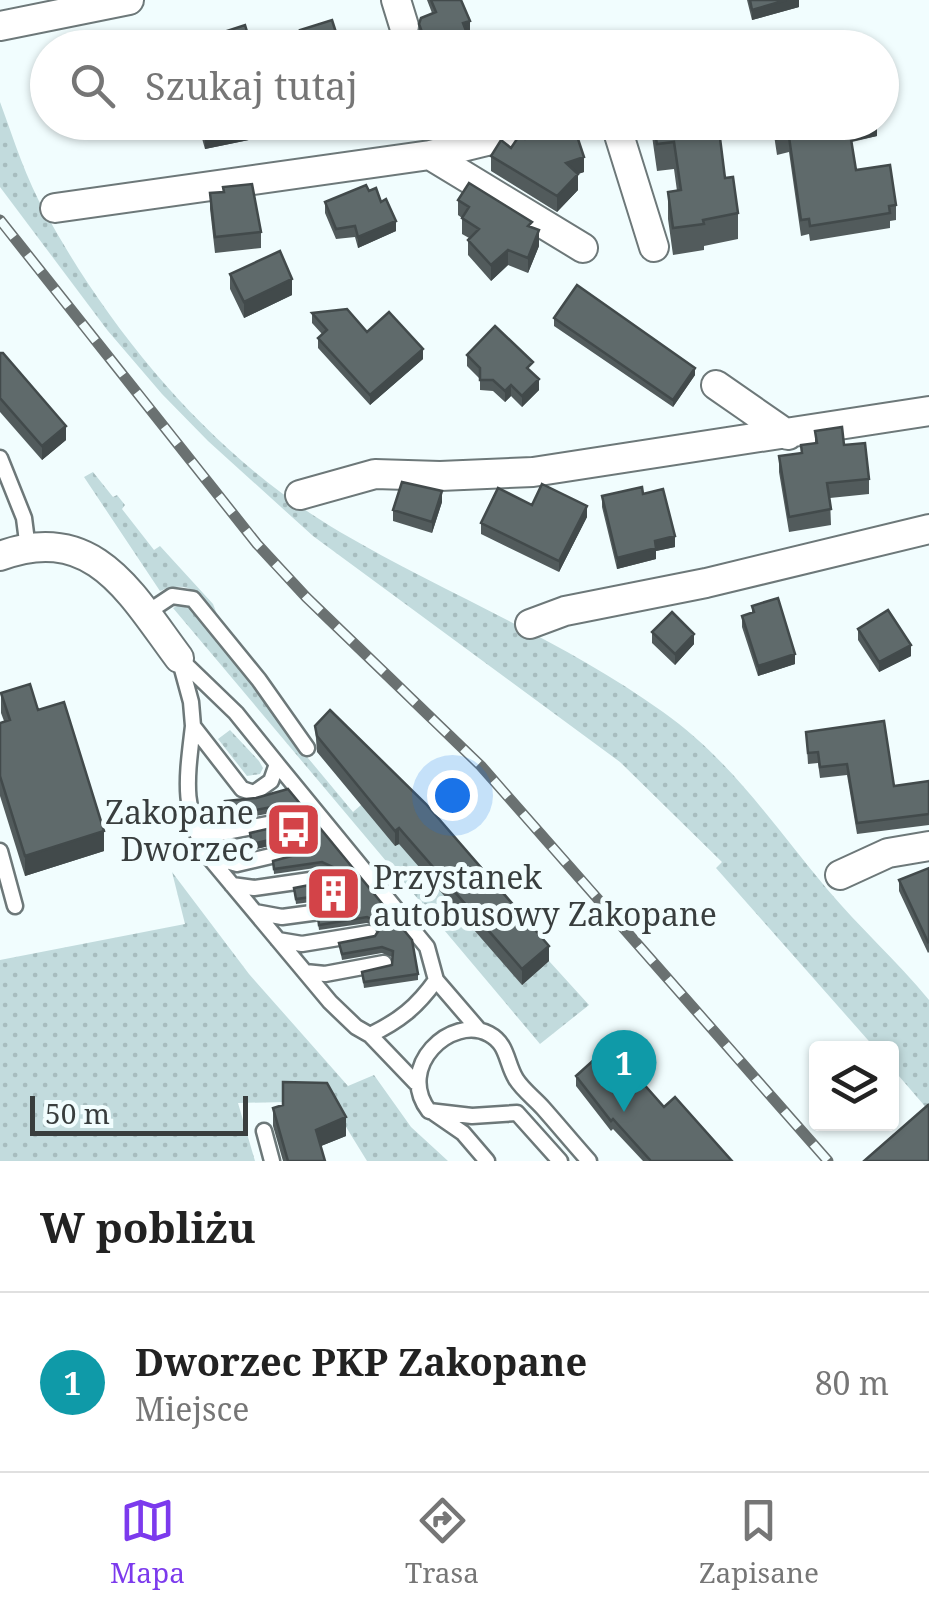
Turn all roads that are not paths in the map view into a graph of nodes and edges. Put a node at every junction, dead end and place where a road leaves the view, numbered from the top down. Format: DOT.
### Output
graph roads {
  1 [pos="129,0"];
  2 [pos="0,26"];
  3 [pos="493,140"];
  4 [pos="622,140"];
  5 [pos="430,156"];
  6 [pos="55,208"];
  7 [pos="654,246"];
  8 [pos="583,248"];
  9 [pos="716,384"];
  10 [pos="929,411"];
  11 [pos="788,435"];
  12 [pos="0,458"];
  13 [pos="300,495"];
  14 [pos="929,529"];
  15 [pos="28,549"];
  16 [pos="0,556"];
  17 [pos="145,614"];
  18 [pos="530,624"];
  19 [pos="179,658"];
  20 [pos="193,726"];
  21 [pos="307,748"];
  22 [pos="277,764"];
  23 [pos="279,822"];
  24 [pos="194,830"];
  25 [pos="929,846"];
  26 [pos="301,849"];
  27 [pos="0,851"];
  28 [pos="208,856"];
  29 [pos="840,875"];
  30 [pos="324,878"];
  31 [pos="232,885"];
  32 [pos="15,906"];
  33 [pos="349,908"];
  34 [pos="254,912"];
  35 [pos="369,933"];
  36 [pos="278,940"];
  37 [pos="384,963"];
  38 [pos="305,972"];
  39 [pos="436,980"];
  40 [pos="479,1030"];
  41 [pos="370,1035"];
  42 [pos="416,1083"];
  43 [pos="429,1111"];
  44 [pos="264,1131"];
  45 [pos="272,1161"];
  46 [pos="487,1161"];
  47 [pos="560,1161"];
  48 [pos="589,1161"];
  1 -- 2 [label="street"];
  3 -- 5 [label="street"];
  4 -- 7 [label="street"];
  5 -- 6 [label="street"];
  5 -- 8 [label="street"];
  9 -- 11 [label="street"];
  10 -- 11 [label="street"];
  11 -- 13 [label="street"];
  12 -- 15 [label="lane"];
  14 -- 18 [label="street"];
  15 -- 16 [label="street"];
  15 -- 17 [label="street"];
  17 -- 19 [label="street"];
  17 -- 21 [label="lane"];
  19 -- 20 [label="lane"];
  19 -- 22 [label="lane"];
  20 -- 22 [label="lane"];
  20 -- 24 [label="lane"];
  22 -- 39 [label="lane"];
  23 -- 24 [label="lane"];
  24 -- 28 [label="lane"];
  25 -- 29 [label="street"];
  26 -- 28 [label="lane"];
  27 -- 32 [label="lane"];
  28 -- 31 [label="lane"];
  30 -- 31 [label="lane"];
  31 -- 34 [label="lane"];
  33 -- 34 [label="lane"];
  34 -- 36 [label="lane"];
  35 -- 36 [label="lane"];
  36 -- 38 [label="lane"];
  37 -- 38 [label="lane"];
  38 -- 41 [label="lane"];
  39 -- 40 [label="lane"];
  39 -- 41 [label="lane"];
  40 -- 42 [label="lane"];
  40 -- 48 [label="lane"];
  41 -- 42 [label="lane"];
  42 -- 43 [label="lane"];
  43 -- 46 [label="lane"];
  43 -- 47 [label="lane"];
  44 -- 45 [label="lane"];
}
